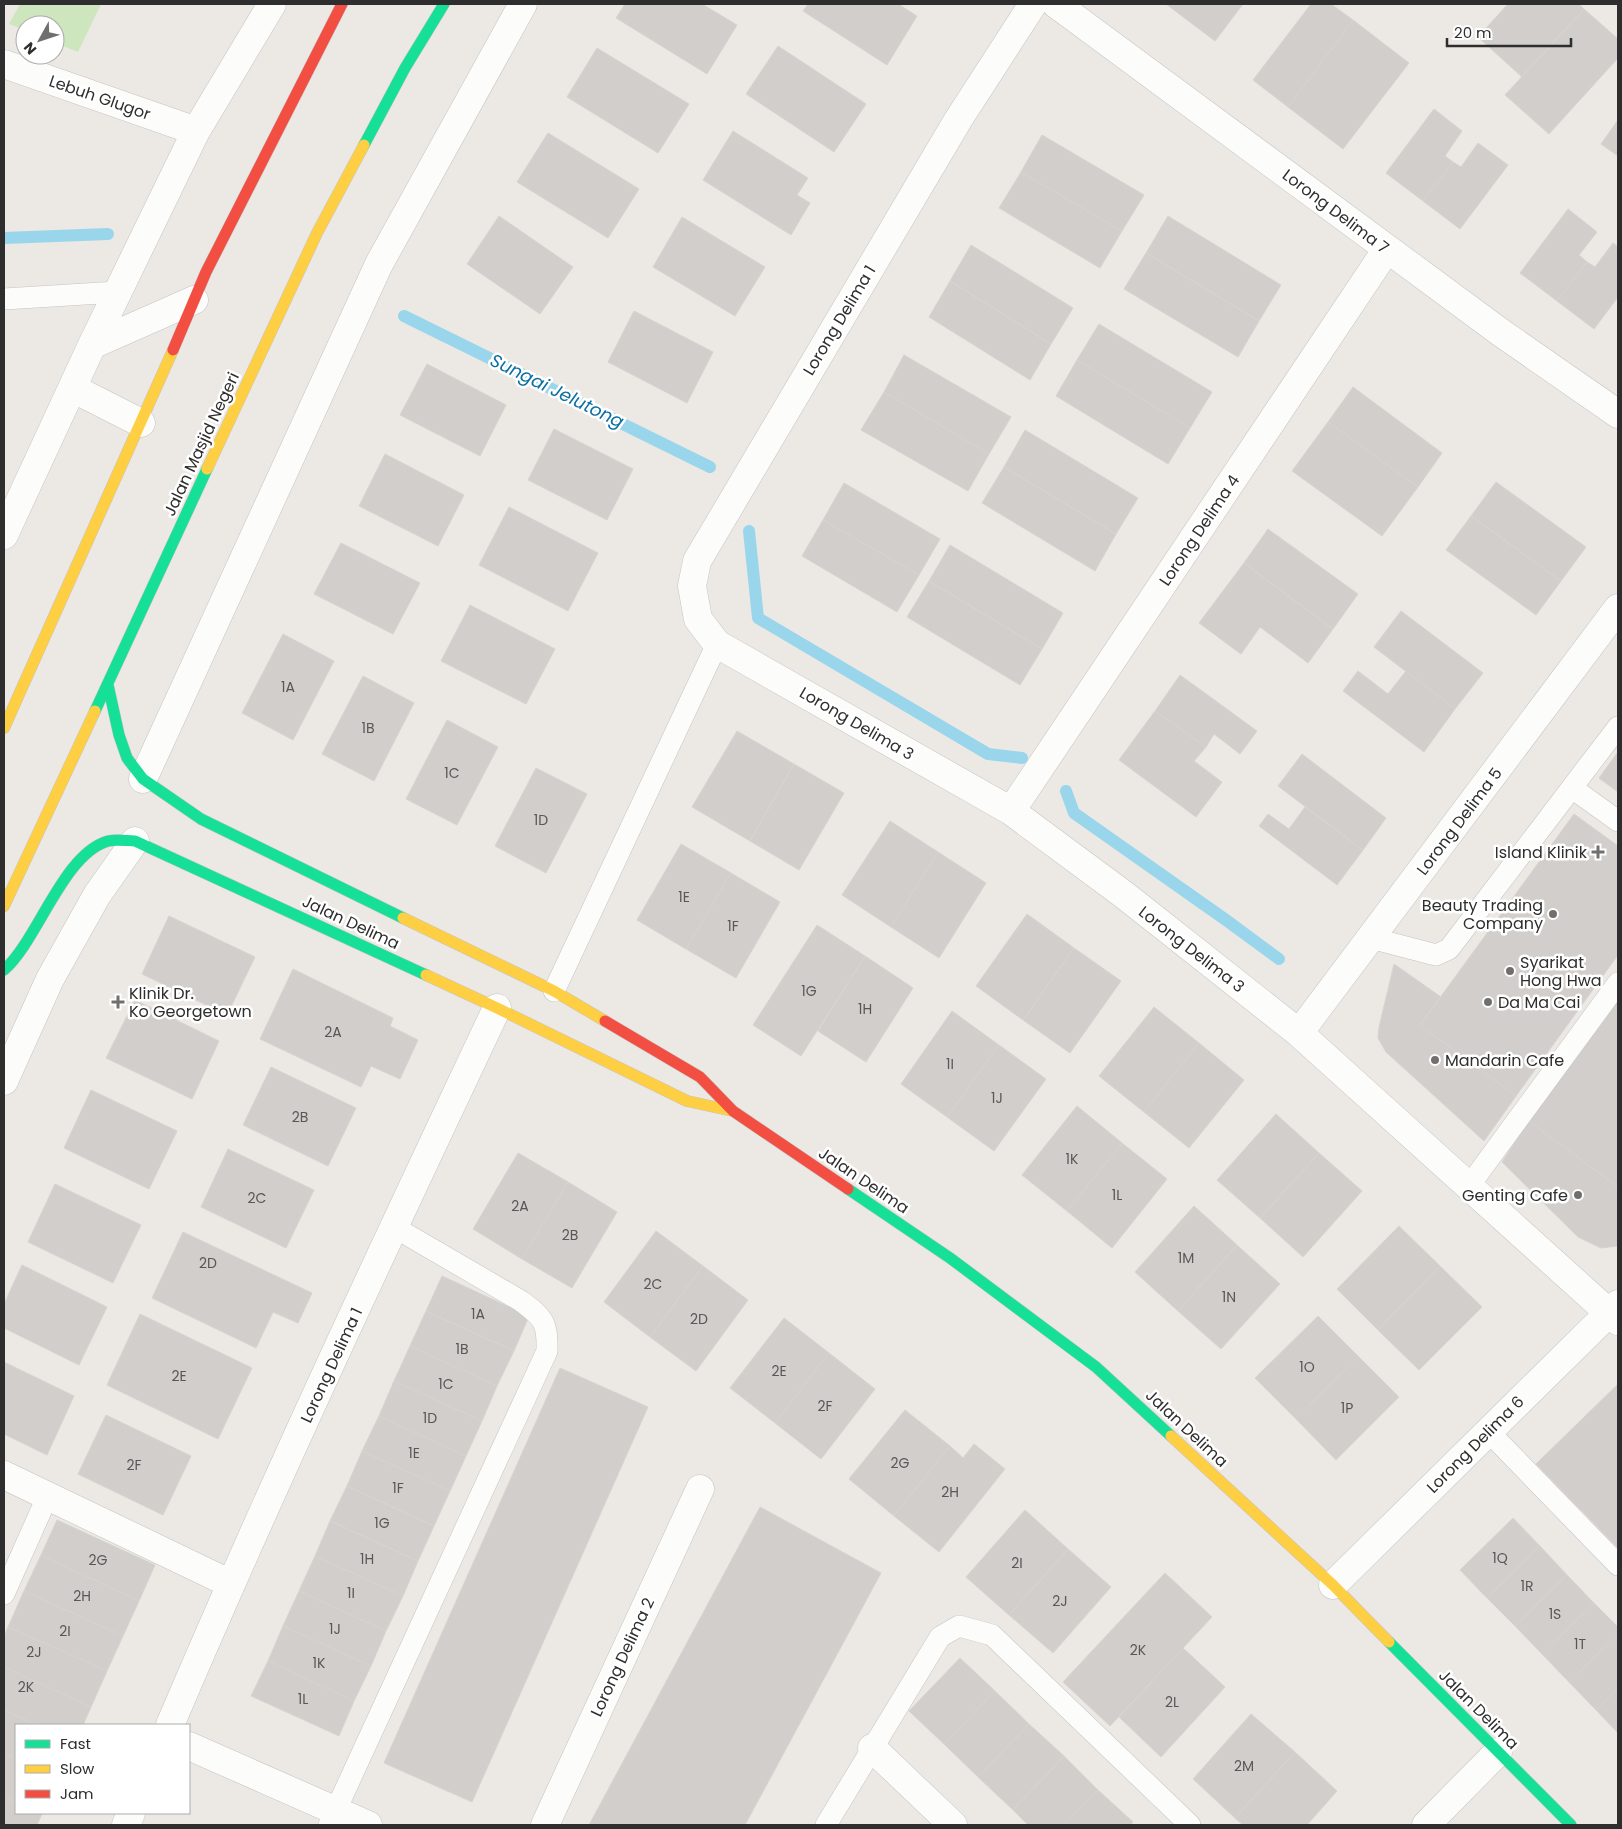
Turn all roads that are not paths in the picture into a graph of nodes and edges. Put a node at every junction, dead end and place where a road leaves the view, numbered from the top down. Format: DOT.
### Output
graph roads {
  1 [pos="272,4"];
  2 [pos="342,4"];
  3 [pos="444,4"];
  4 [pos="524,4"];
  5 [pos="1033,4"];
  6 [pos="1056,4"];
  7 [pos="4,64"];
  8 [pos="196,131"];
  9 [pos="1387,248"];
  10 [pos="117,292"];
  11 [pos="4,299"];
  12 [pos="194,300"];
  13 [pos="92,345"];
  14 [pos="72,388"];
  15 [pos="1618,414"];
  16 [pos="142,423"];
  17 [pos="4,534"];
  18 [pos="1618,608"];
  19 [pos="717,644"];
  20 [pos="108,685"];
  21 [pos="1618,727"];
  22 [pos="4,728"];
  23 [pos="143,779"];
  24 [pos="1572,788"];
  25 [pos="1011,811"];
  26 [pos="1618,821"];
  27 [pos="135,841"];
  28 [pos="4,906"];
  29 [pos="1371,938"];
  30 [pos="4,970"];
  31 [pos="1618,983"];
  32 [pos="554,991"];
  33 [pos="497,1008"];
  34 [pos="1298,1033"];
  35 [pos="4,1081"];
  36 [pos="733,1111"];
  37 [pos="1469,1186"];
  38 [pos="394,1228"];
  39 [pos="1615,1312"];
  40 [pos="1488,1431"];
  41 [pos="4,1475"];
  42 [pos="700,1489"];
  43 [pos="48,1495"];
  44 [pos="1618,1565"];
  45 [pos="231,1584"];
  46 [pos="1334,1585"];
  47 [pos="4,1594"];
  48 [pos="170,1724"];
  49 [pos="190,1747"];
  50 [pos="872,1748"];
  51 [pos="1498,1752"];
  52 [pos="332,1818"];
  53 [pos="368,1825"];
  54 [pos="545,1825"];
  55 [pos="826,1825"];
  56 [pos="953,1825"];
  57 [pos="1190,1825"];
  58 [pos="1426,1825"];
  59 [pos="1571,1825"];
  1 -- 8 [label="street"];
  2 -- 12 [label="main road"];
  3 -- 20 [label="main road, Jalan Masjid Negeri"];
  4 -- 23 [label="street"];
  5 -- 19 [label="street, Lorong Delima 1"];
  6 -- 9 [label="street, Lorong Delima 7"];
  7 -- 8 [label="street, Lebuh Glugor"];
  8 -- 10 [label="street"];
  9 -- 15 [label="street, Lorong Delima 7"];
  9 -- 25 [label="street, Lorong Delima 4"];
  10 -- 11 [label="lane"];
  10 -- 13 [label="street"];
  12 -- 13 [label="street"];
  12 -- 16 [label="main road"];
  13 -- 14 [label="street"];
  14 -- 16 [label="street"];
  14 -- 17 [label="street"];
  16 -- 22 [label="main road"];
  18 -- 29 [label="street, Lorong Delima 5"];
  19 -- 25 [label="street, Lorong Delima 3"];
  19 -- 32 [label="lane"];
  20 -- 23 [label="main road, Jalan Delima"];
  20 -- 28 [label="main road, Jalan Masjid Negeri"];
  21 -- 24 [label="lane"];
  23 -- 32 [label="main road, Jalan Delima"];
  24 -- 26 [label="lane"];
  24 -- 29 [label="lane"];
  25 -- 34 [label="street, Lorong Delima 3"];
  27 -- 30 [label="main road, Jalan Delima"];
  27 -- 33 [label="main road, Jalan Delima"];
  27 -- 35 [label="street"];
  29 -- 34 [label="street, Lorong Delima 5"];
  31 -- 37 [label="lane"];
  32 -- 36 [label="main road, Jalan Delima"];
  33 -- 36 [label="main road, Jalan Delima"];
  33 -- 38 [label="street, Lorong Delima 1"];
  34 -- 37 [label="street, Lorong Delima 3"];
  36 -- 46 [label="main road, Jalan Delima"];
  37 -- 39 [label="street, Lorong Delima 3"];
  38 -- 45 [label="street, Lorong Delima 1"];
  38 -- 52 [label="lane"];
  39 -- 40 [label="street, Lorong Delima 6"];
  40 -- 44 [label="lane"];
  40 -- 46 [label="street, Lorong Delima 6"];
  41 -- 43 [label="street"];
  42 -- 54 [label="street, Lorong Delima 2"];
  43 -- 45 [label="street"];
  43 -- 47 [label="lane"];
  45 -- 48 [label="street, Lorong Delima 1"];
  46 -- 51 [label="main road, Jalan Delima"];
  49 -- 52 [label="street"];
  50 -- 55 [label="lane"];
  50 -- 56 [label="street"];
  50 -- 57 [label="lane"];
  51 -- 58 [label="street"];
  51 -- 59 [label="main road, Jalan Delima"];
  52 -- 53 [label="street"];
}
